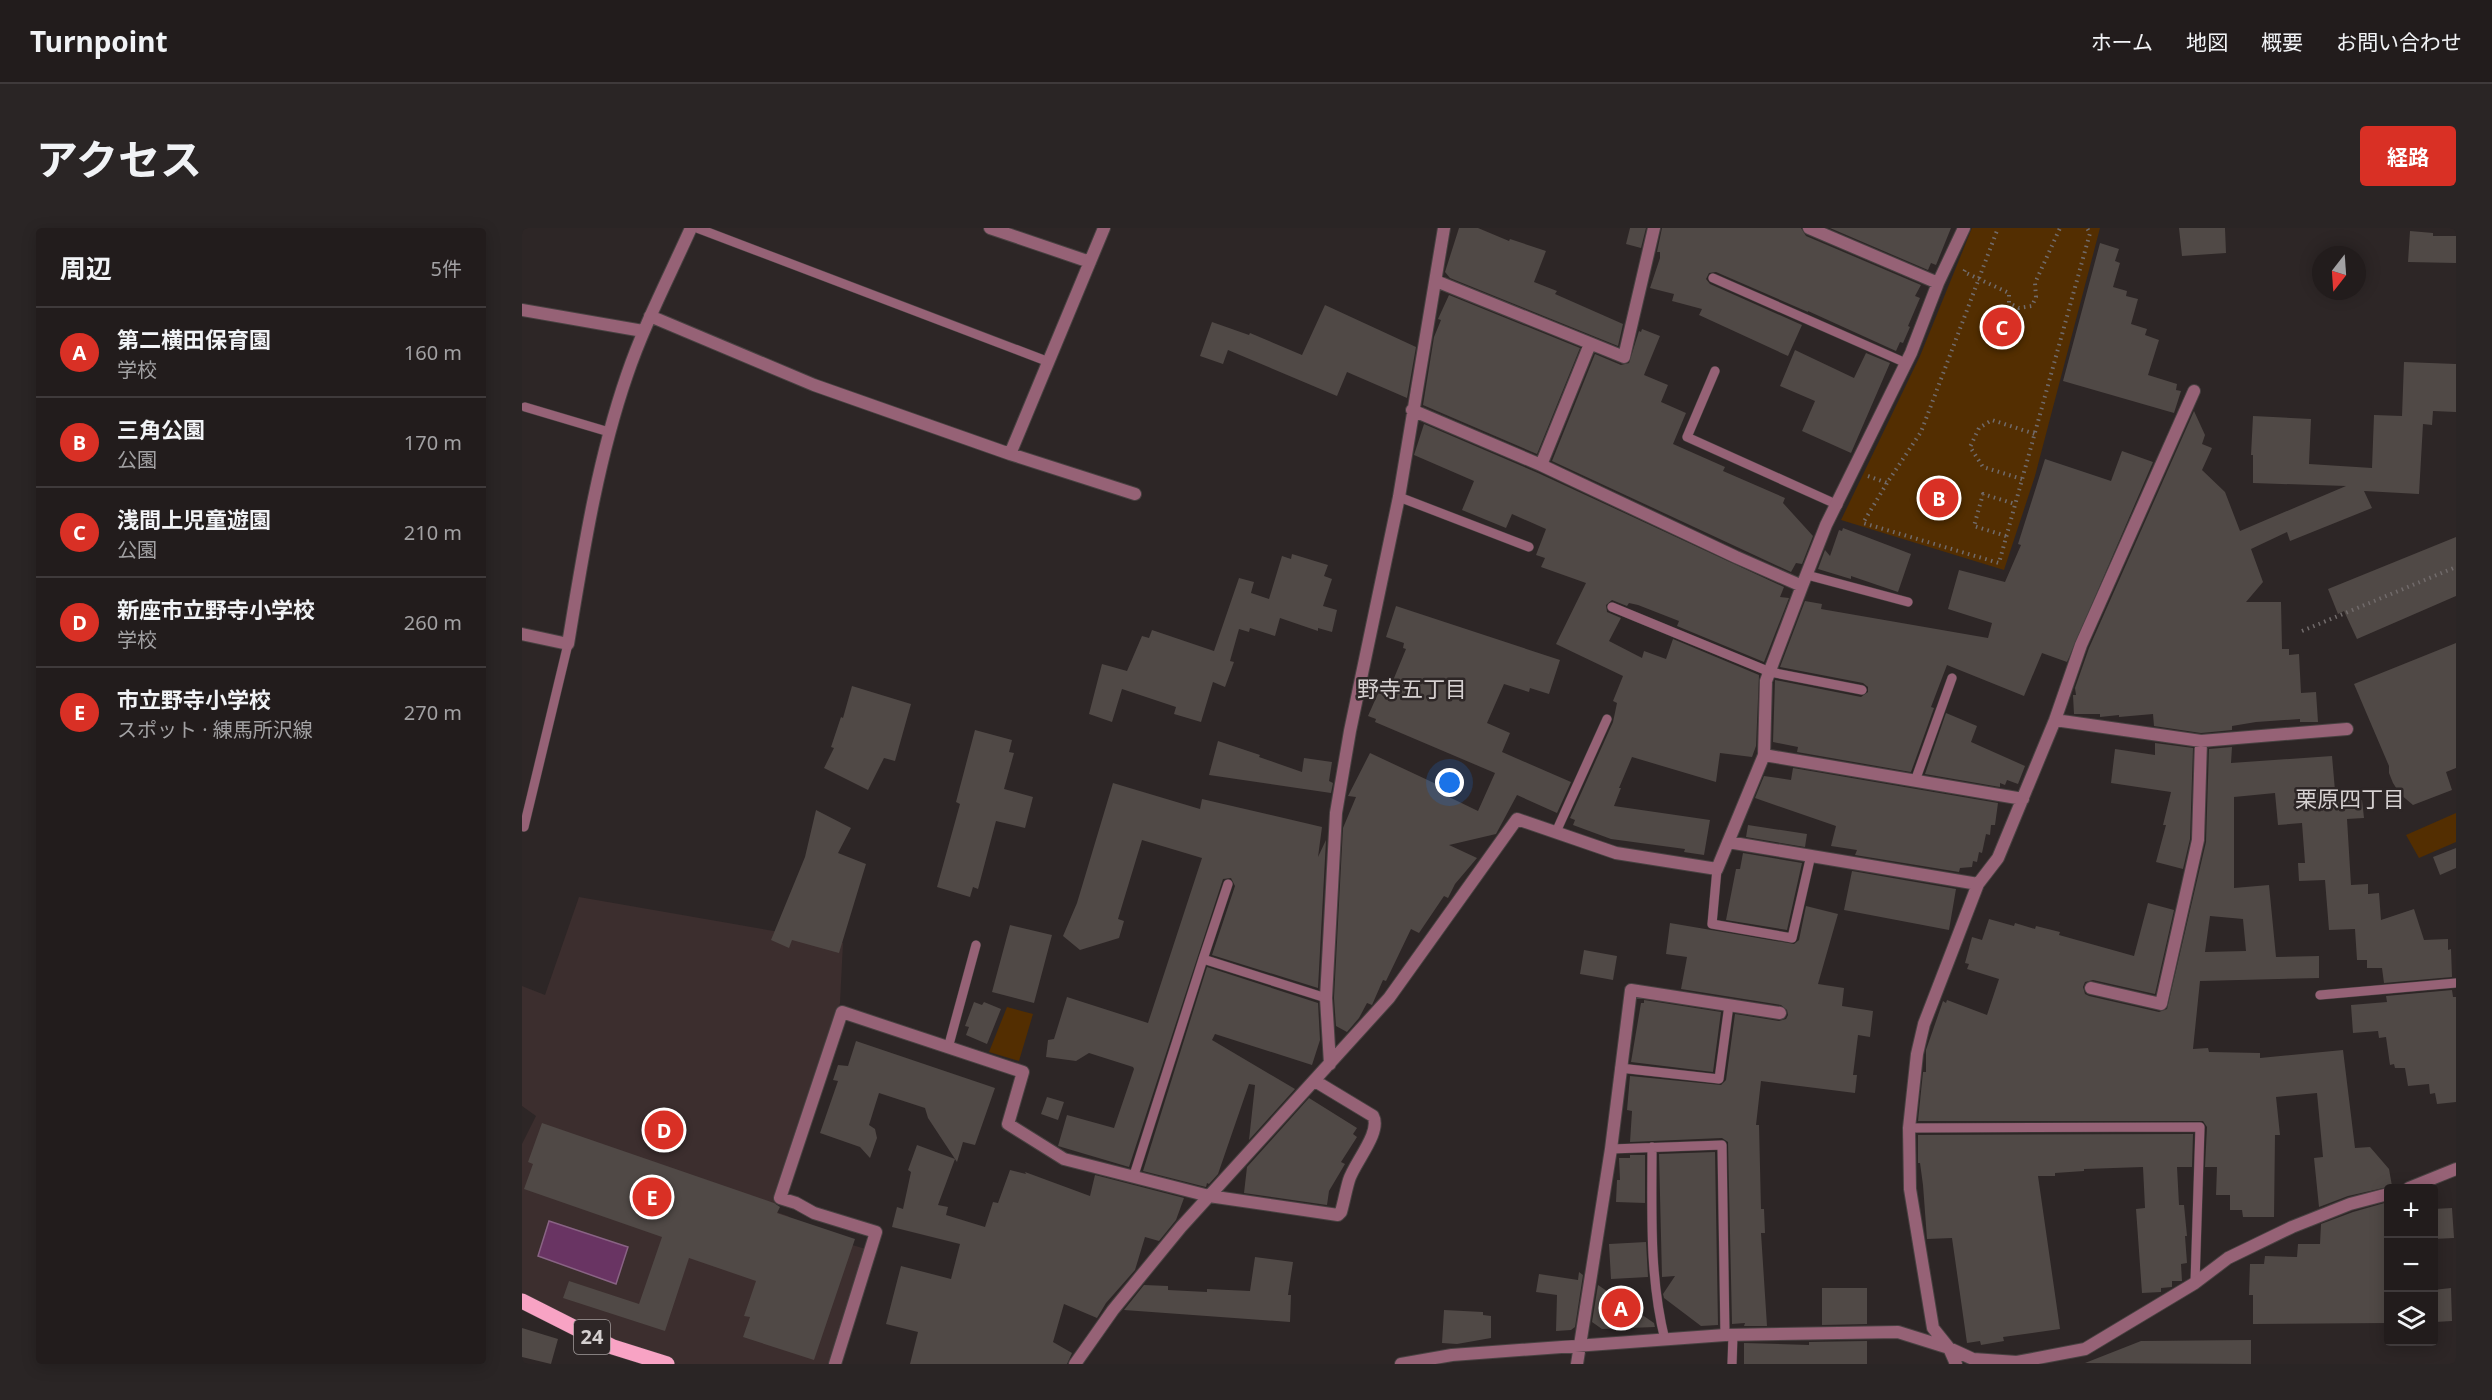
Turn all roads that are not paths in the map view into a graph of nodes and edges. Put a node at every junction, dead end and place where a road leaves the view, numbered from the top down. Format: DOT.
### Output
graph roads {
  1 [pos="691,228"];
  2 [pos="697,228"];
  3 [pos="990,228"];
  4 [pos="1104,228"];
  5 [pos="1444,228"];
  6 [pos="1653,228"];
  7 [pos="1809,228"];
  8 [pos="1964,228"];
  9 [pos="1090,262"];
  10 [pos="1713,278"];
  11 [pos="1436,281"];
  12 [pos="1938,284"];
  13 [pos="522,310"];
  14 [pos="650,316"];
  15 [pos="643,331"];
  16 [pos="1590,344"];
  17 [pos="1049,362"];
  18 [pos="1906,363"];
  19 [pos="1715,371"];
  20 [pos="2194,391"];
  21 [pos="525,407"];
  22 [pos="1412,410"];
  23 [pos="609,432"];
  24 [pos="1010,454"];
  25 [pos="1541,465"];
  26 [pos="1135,494"];
  27 [pos="1399,497"];
  28 [pos="1838,505"];
  29 [pos="1529,547"];
  30 [pos="1805,580"];
  31 [pos="1908,602"];
  32 [pos="1612,606"];
  33 [pos="522,634"];
  34 [pos="568,644"];
  35 [pos="1770,672"];
  36 [pos="1952,678"];
  37 [pos="1862,690"];
  38 [pos="1607,720"];
  39 [pos="2055,720"];
  40 [pos="2347,729"];
  41 [pos="2201,741"];
  42 [pos="1764,755"];
  43 [pos="1915,781"];
  44 [pos="2023,799"];
  45 [pos="524,827"];
  46 [pos="1556,832"];
  47 [pos="1728,842"];
  48 [pos="1811,855"];
  49 [pos="1717,868"];
  50 [pos="1228,884"];
  51 [pos="1978,884"];
  52 [pos="975,945"];
  53 [pos="1203,959"];
  54 [pos="2456,983"];
  55 [pos="2091,988"];
  56 [pos="2320,995"];
  57 [pos="1326,998"];
  58 [pos="1729,1005"];
  59 [pos="1780,1013"];
  60 [pos="948,1048"];
  61 [pos="1330,1064"];
  62 [pos="1620,1068"];
  63 [pos="1316,1081"];
  64 [pos="1909,1128"];
  65 [pos="1652,1147"];
  66 [pos="1611,1149"];
  67 [pos="2456,1168"];
  68 [pos="1134,1175"];
  69 [pos="2418,1184"];
  70 [pos="2384,1195"];
  71 [pos="1209,1196"];
  72 [pos="2195,1283"];
  73 [pos="522,1301"];
  74 [pos="1729,1335"];
  75 [pos="1665,1340"];
  76 [pos="1581,1346"];
  77 [pos="1949,1348"];
  78 [pos="667,1364"];
  79 [pos="835,1364"];
  80 [pos="1075,1364"];
  81 [pos="1401,1364"];
  82 [pos="1577,1364"];
  83 [pos="1732,1364"];
  84 [pos="1956,1364"];
  1 -- 14 [label="street"];
  2 -- 17 [label="lane"];
  3 -- 9 [label="street"];
  4 -- 9 [label="street"];
  5 -- 11 [label="street"];
  6 -- 16 [label="street"];
  7 -- 12 [label="street"];
  8 -- 12 [label="street"];
  9 -- 17 [label="street"];
  10 -- 18 [label="lane"];
  11 -- 16 [label="street"];
  11 -- 22 [label="street"];
  12 -- 18 [label="street"];
  13 -- 15 [label="street"];
  14 -- 15 [label="street"];
  14 -- 24 [label="street"];
  15 -- 23 [label="street"];
  16 -- 25 [label="street"];
  17 -- 24 [label="street"];
  18 -- 28 [label="street"];
  19 -- 28 [label="lane"];
  20 -- 39 [label="street"];
  21 -- 23 [label="lane"];
  22 -- 25 [label="street"];
  22 -- 27 [label="street"];
  23 -- 34 [label="street"];
  24 -- 26 [label="street"];
  25 -- 30 [label="street"];
  27 -- 29 [label="lane"];
  27 -- 57 [label="street"];
  28 -- 30 [label="street"];
  30 -- 31 [label="lane"];
  30 -- 35 [label="street"];
  32 -- 35 [label="lane"];
  33 -- 34 [label="street"];
  34 -- 45 [label="lane"];
  35 -- 37 [label="lane"];
  35 -- 42 [label="street"];
  36 -- 43 [label="lane"];
  38 -- 46 [label="lane"];
  39 -- 41 [label="street"];
  39 -- 44 [label="street"];
  40 -- 41 [label="street"];
  41 -- 55 [label="street"];
  42 -- 43 [label="street"];
  42 -- 47 [label="street"];
  43 -- 44 [label="street"];
  44 -- 51 [label="street"];
  46 -- 49 [label="street"];
  46 -- 61 [label="street"];
  47 -- 48 [label="street"];
  47 -- 49 [label="street"];
  48 -- 49 [label="lane"];
  48 -- 51 [label="street"];
  50 -- 53 [label="lane"];
  51 -- 64 [label="street"];
  52 -- 60 [label="lane"];
  53 -- 57 [label="lane"];
  53 -- 68 [label="lane"];
  54 -- 56 [label="lane"];
  57 -- 61 [label="street"];
  58 -- 59 [label="street"];
  58 -- 62 [label="lane"];
  58 -- 62 [label="street"];
  60 -- 68 [label="street"];
  60 -- 79 [label="street"];
  61 -- 63 [label="street"];
  62 -- 66 [label="street"];
  63 -- 71 [label="street"];
  63 -- 71 [label="street"];
  64 -- 72 [label="lane"];
  64 -- 77 [label="street"];
  65 -- 66 [label="lane"];
  65 -- 74 [label="lane"];
  65 -- 75 [label="lane"];
  66 -- 76 [label="street"];
  67 -- 69 [label="street"];
  68 -- 71 [label="street"];
  70 -- 72 [label="street"];
  71 -- 80 [label="street"];
  72 -- 77 [label="street"];
  73 -- 78 [label="main road, 24"];
  74 -- 75 [label="street"];
  74 -- 77 [label="street"];
  74 -- 83 [label="lane"];
  75 -- 76 [label="street"];
  76 -- 81 [label="street"];
  76 -- 82 [label="street"];
  77 -- 84 [label="street"];
}
